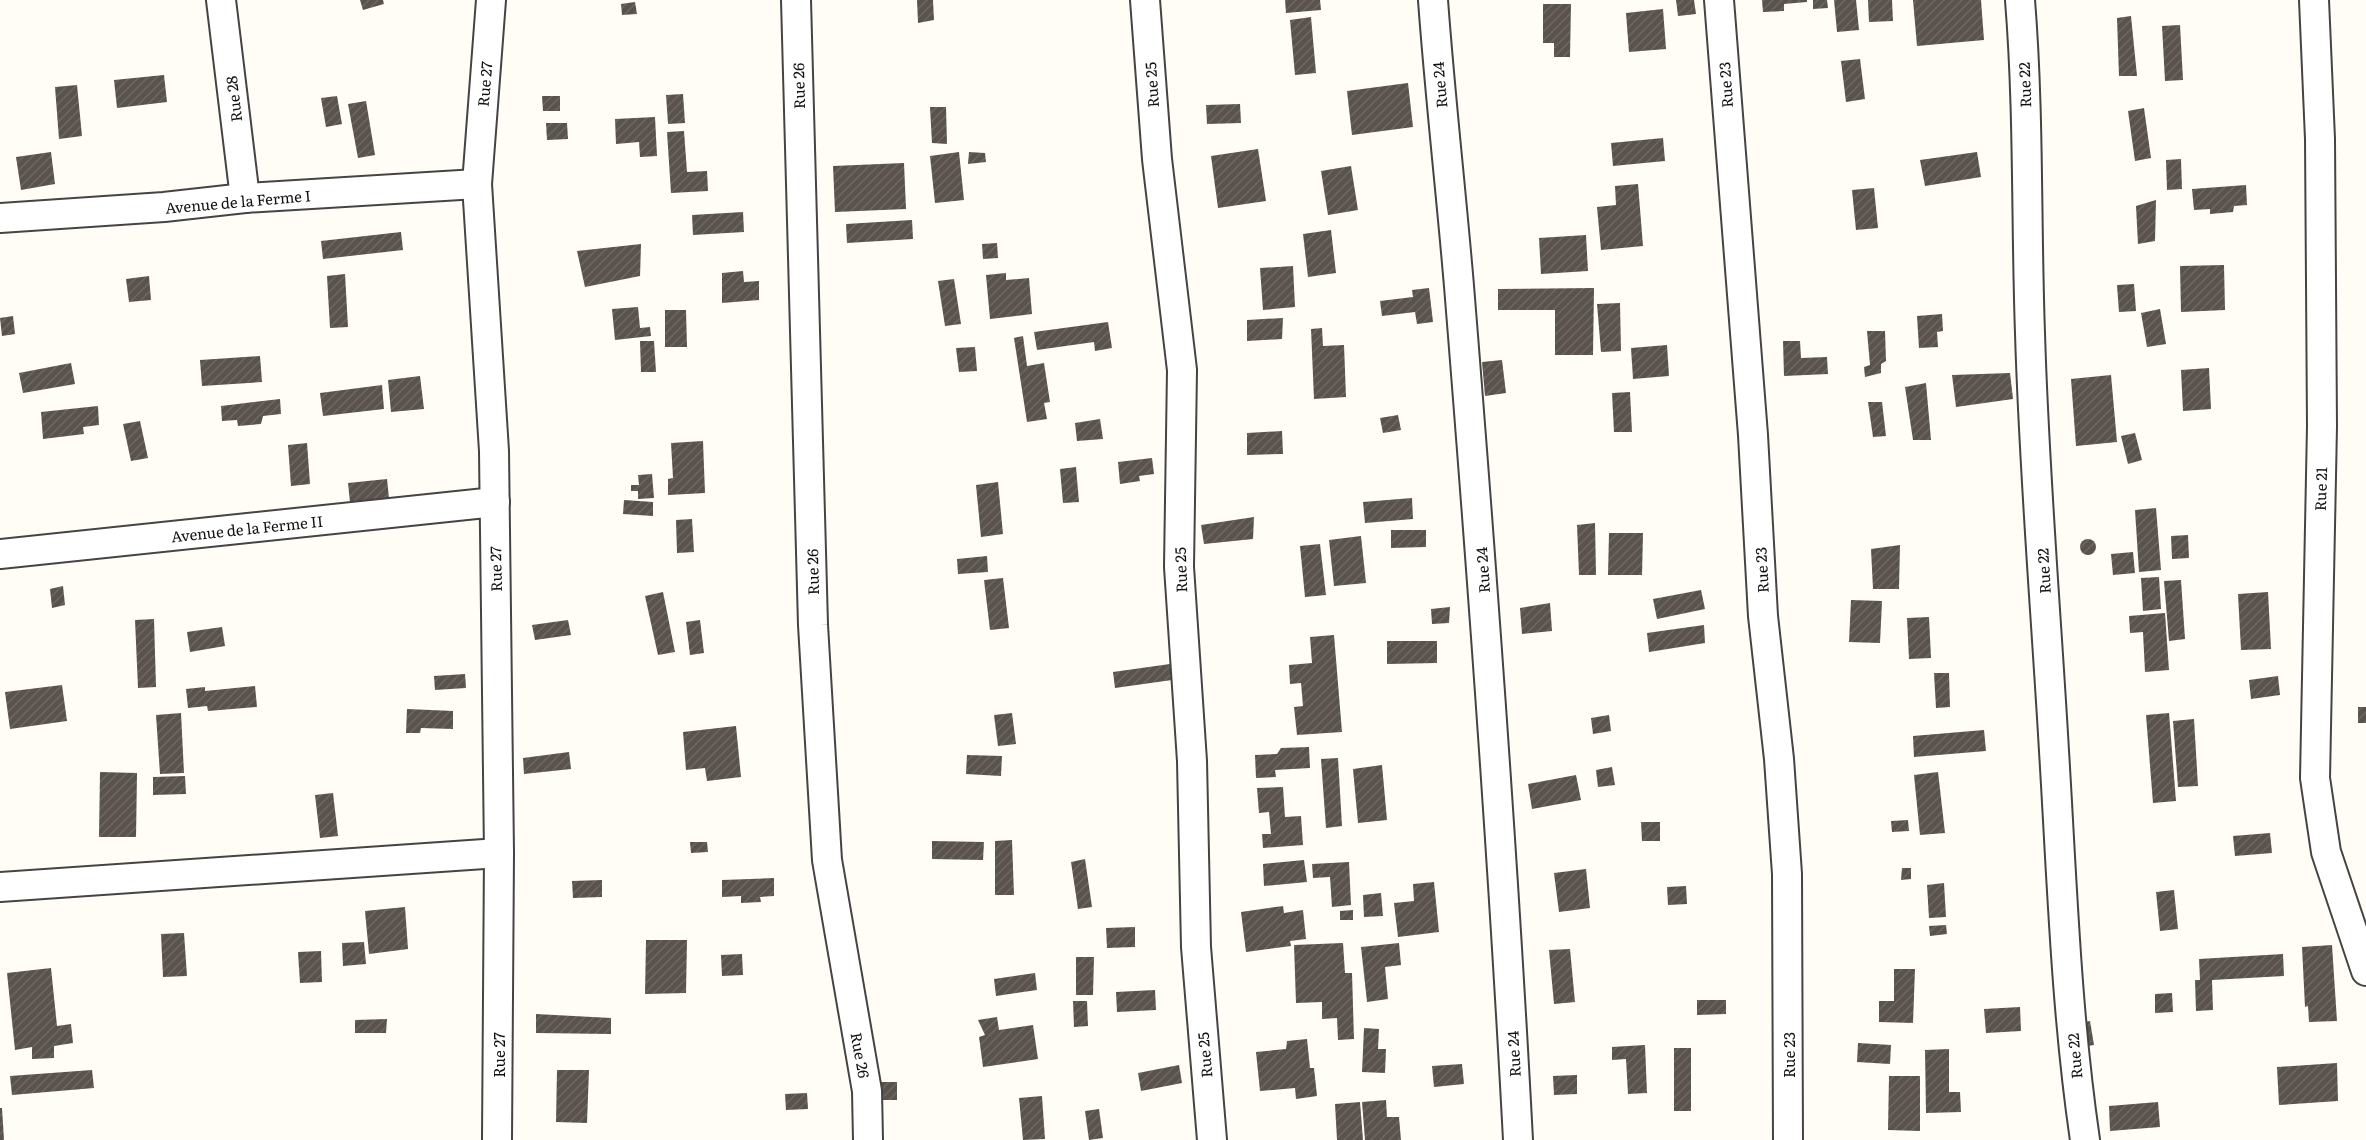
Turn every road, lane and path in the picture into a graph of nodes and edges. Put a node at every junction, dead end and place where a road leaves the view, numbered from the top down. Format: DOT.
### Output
graph roads {
  1 [pos="220,0"];
  2 [pos="491,0"];
  3 [pos="796,0"];
  4 [pos="1145,0"];
  5 [pos="1433,0"];
  6 [pos="1719,0"];
  7 [pos="2020,0"];
  8 [pos="2314,0"];
  9 [pos="477,184"];
  10 [pos="245,198"];
  11 [pos="0,218"];
  12 [pos="495,502"];
  13 [pos="0,554"];
  14 [pos="499,853"];
  15 [pos="0,886"];
  16 [pos="2366,970"];
  17 [pos="497,1140"];
  18 [pos="868,1140"];
  19 [pos="1212,1140"];
  20 [pos="1518,1140"];
  21 [pos="1788,1140"];
  22 [pos="2085,1140"];
  1 -- 10 [label="street, Rue 28"];
  2 -- 9 [label="street, Rue 27"];
  3 -- 18 [label="street, Rue 26"];
  4 -- 19 [label="street, Rue 25"];
  5 -- 20 [label="street, Rue 24"];
  6 -- 21 [label="street, Rue 23"];
  7 -- 22 [label="street, Rue 22"];
  8 -- 16 [label="street, Rue 21"];
  9 -- 10 [label="street, Avenue de la Ferme I"];
  9 -- 12 [label="street, Rue 27"];
  10 -- 11 [label="street, Avenue de la Ferme I"];
  12 -- 13 [label="street, Avenue de la Ferme II"];
  12 -- 14 [label="street, Rue 27"];
  14 -- 15 [label="street"];
  14 -- 17 [label="street, Rue 27"];
}
